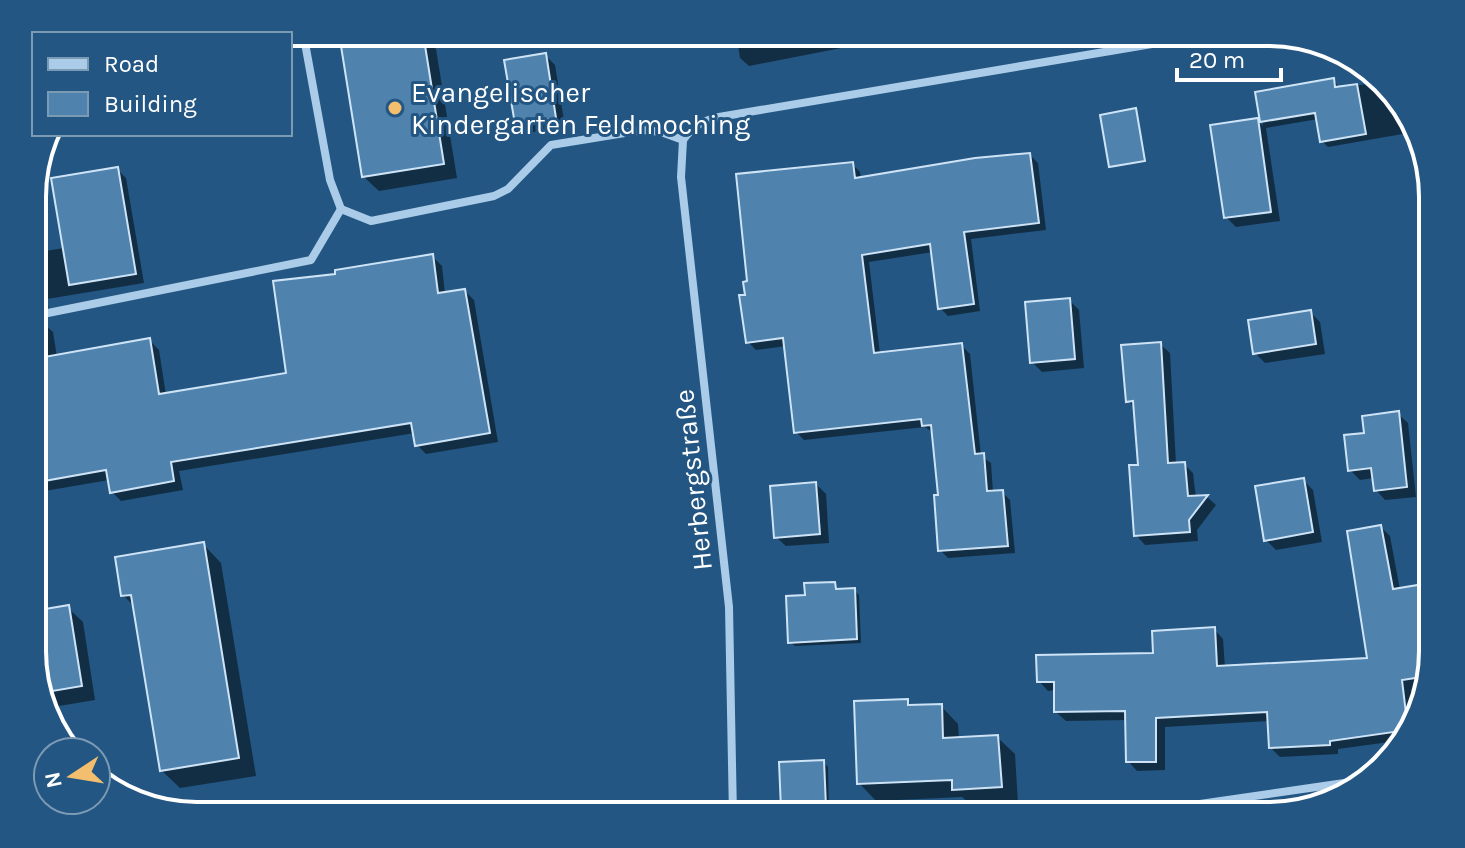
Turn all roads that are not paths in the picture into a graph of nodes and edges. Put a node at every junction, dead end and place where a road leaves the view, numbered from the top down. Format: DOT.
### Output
graph roads {
  1 [pos="306,46"];
  2 [pos="1140,46"];
  3 [pos="683,140"];
  4 [pos="341,209"];
  5 [pos="46,313"];
  6 [pos="1339,784"];
  7 [pos="733,802"];
  8 [pos="1213,802"];
  1 -- 4 [label="street"];
  2 -- 3 [label="street"];
  3 -- 4 [label="street"];
  3 -- 7 [label="street, Herbergstraße"];
  4 -- 5 [label="street"];
  6 -- 8 [label="street"];
}
